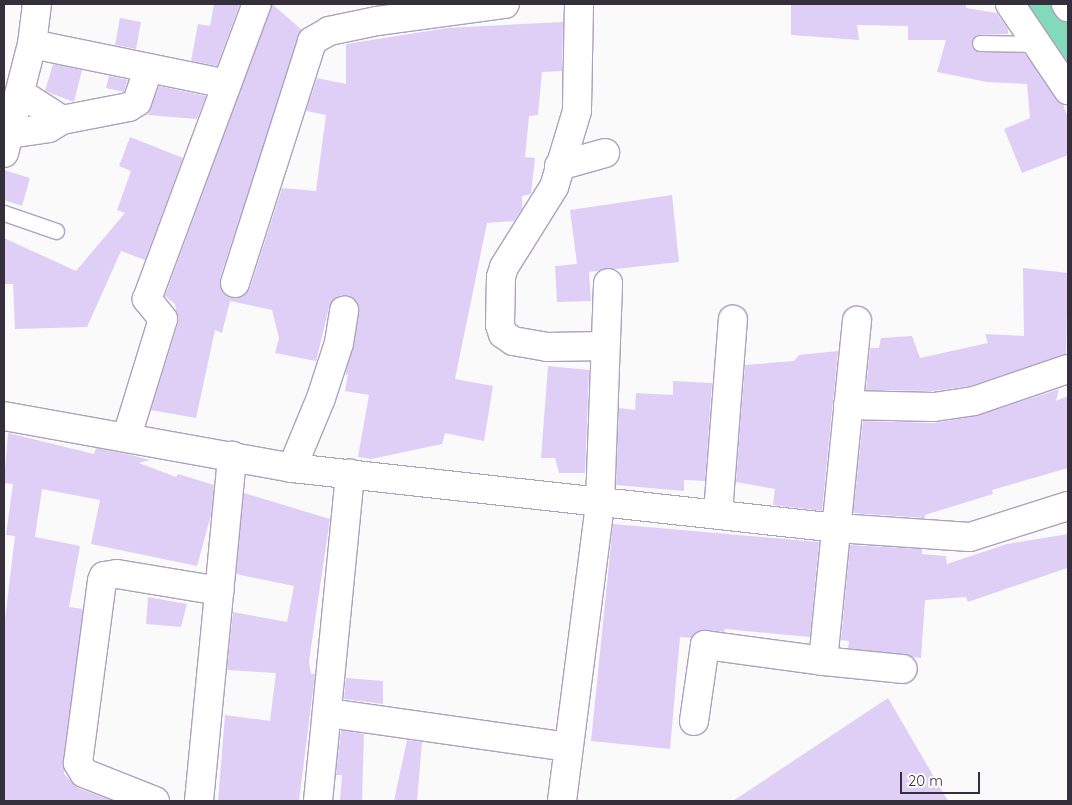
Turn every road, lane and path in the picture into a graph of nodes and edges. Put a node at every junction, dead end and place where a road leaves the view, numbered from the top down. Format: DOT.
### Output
graph roads {
  1 [pos="38,4"];
  2 [pos="257,4"];
  3 [pos="505,4"];
  4 [pos="579,4"];
  5 [pos="1010,4"];
  6 [pos="1066,4"];
  7 [pos="1068,8"];
  8 [pos="980,43"];
  9 [pos="32,44"];
  10 [pos="1037,44"];
  11 [pos="149,68"];
  12 [pos="227,84"];
  13 [pos="1068,90"];
  14 [pos="62,120"];
  15 [pos="10,121"];
  16 [pos="605,153"];
  17 [pos="559,166"];
  18 [pos="4,213"];
  19 [pos="56,231"];
  20 [pos="235,283"];
  21 [pos="608,283"];
  22 [pos="344,310"];
  23 [pos="733,320"];
  24 [pos="857,321"];
  25 [pos="605,346"];
  26 [pos="1068,370"];
  27 [pos="848,405"];
  28 [pos="4,416"];
  29 [pos="127,436"];
  30 [pos="232,456"];
  31 [pos="292,468"];
  32 [pos="350,474"];
  33 [pos="600,503"];
  34 [pos="1068,506"];
  35 [pos="718,513"];
  36 [pos="837,528"];
  37 [pos="220,591"];
  38 [pos="823,661"];
  39 [pos="903,669"];
  40 [pos="329,713"];
  41 [pos="694,721"];
  42 [pos="568,747"];
  43 [pos="155,801"];
  44 [pos="199,801"];
  45 [pos="318,801"];
  46 [pos="562,801"];
  1 -- 9 [label="street"];
  2 -- 12 [label="street"];
  3 -- 20 [label="street"];
  4 -- 17 [label="street"];
  5 -- 10 [label="street"];
  6 -- 7 [label="street"];
  8 -- 10 [label="lane"];
  9 -- 11 [label="street"];
  9 -- 15 [label="street"];
  10 -- 13 [label="street"];
  11 -- 12 [label="street"];
  11 -- 14 [label="street"];
  12 -- 29 [label="street"];
  14 -- 15 [label="street"];
  14 -- 15 [label="street"];
  16 -- 17 [label="street"];
  17 -- 25 [label="street"];
  18 -- 19 [label="lane"];
  21 -- 25 [label="street"];
  22 -- 31 [label="street"];
  23 -- 35 [label="street"];
  24 -- 27 [label="street"];
  25 -- 33 [label="street"];
  26 -- 27 [label="street"];
  27 -- 36 [label="street"];
  28 -- 29 [label="street"];
  29 -- 30 [label="street"];
  30 -- 31 [label="street"];
  30 -- 37 [label="street"];
  31 -- 32 [label="street"];
  32 -- 33 [label="street"];
  32 -- 40 [label="street"];
  33 -- 35 [label="street"];
  33 -- 42 [label="street"];
  34 -- 36 [label="street"];
  35 -- 36 [label="street"];
  36 -- 38 [label="street"];
  37 -- 43 [label="street"];
  37 -- 44 [label="street"];
  38 -- 39 [label="street"];
  38 -- 41 [label="street"];
  40 -- 42 [label="street"];
  40 -- 45 [label="street"];
  42 -- 46 [label="street"];
}
